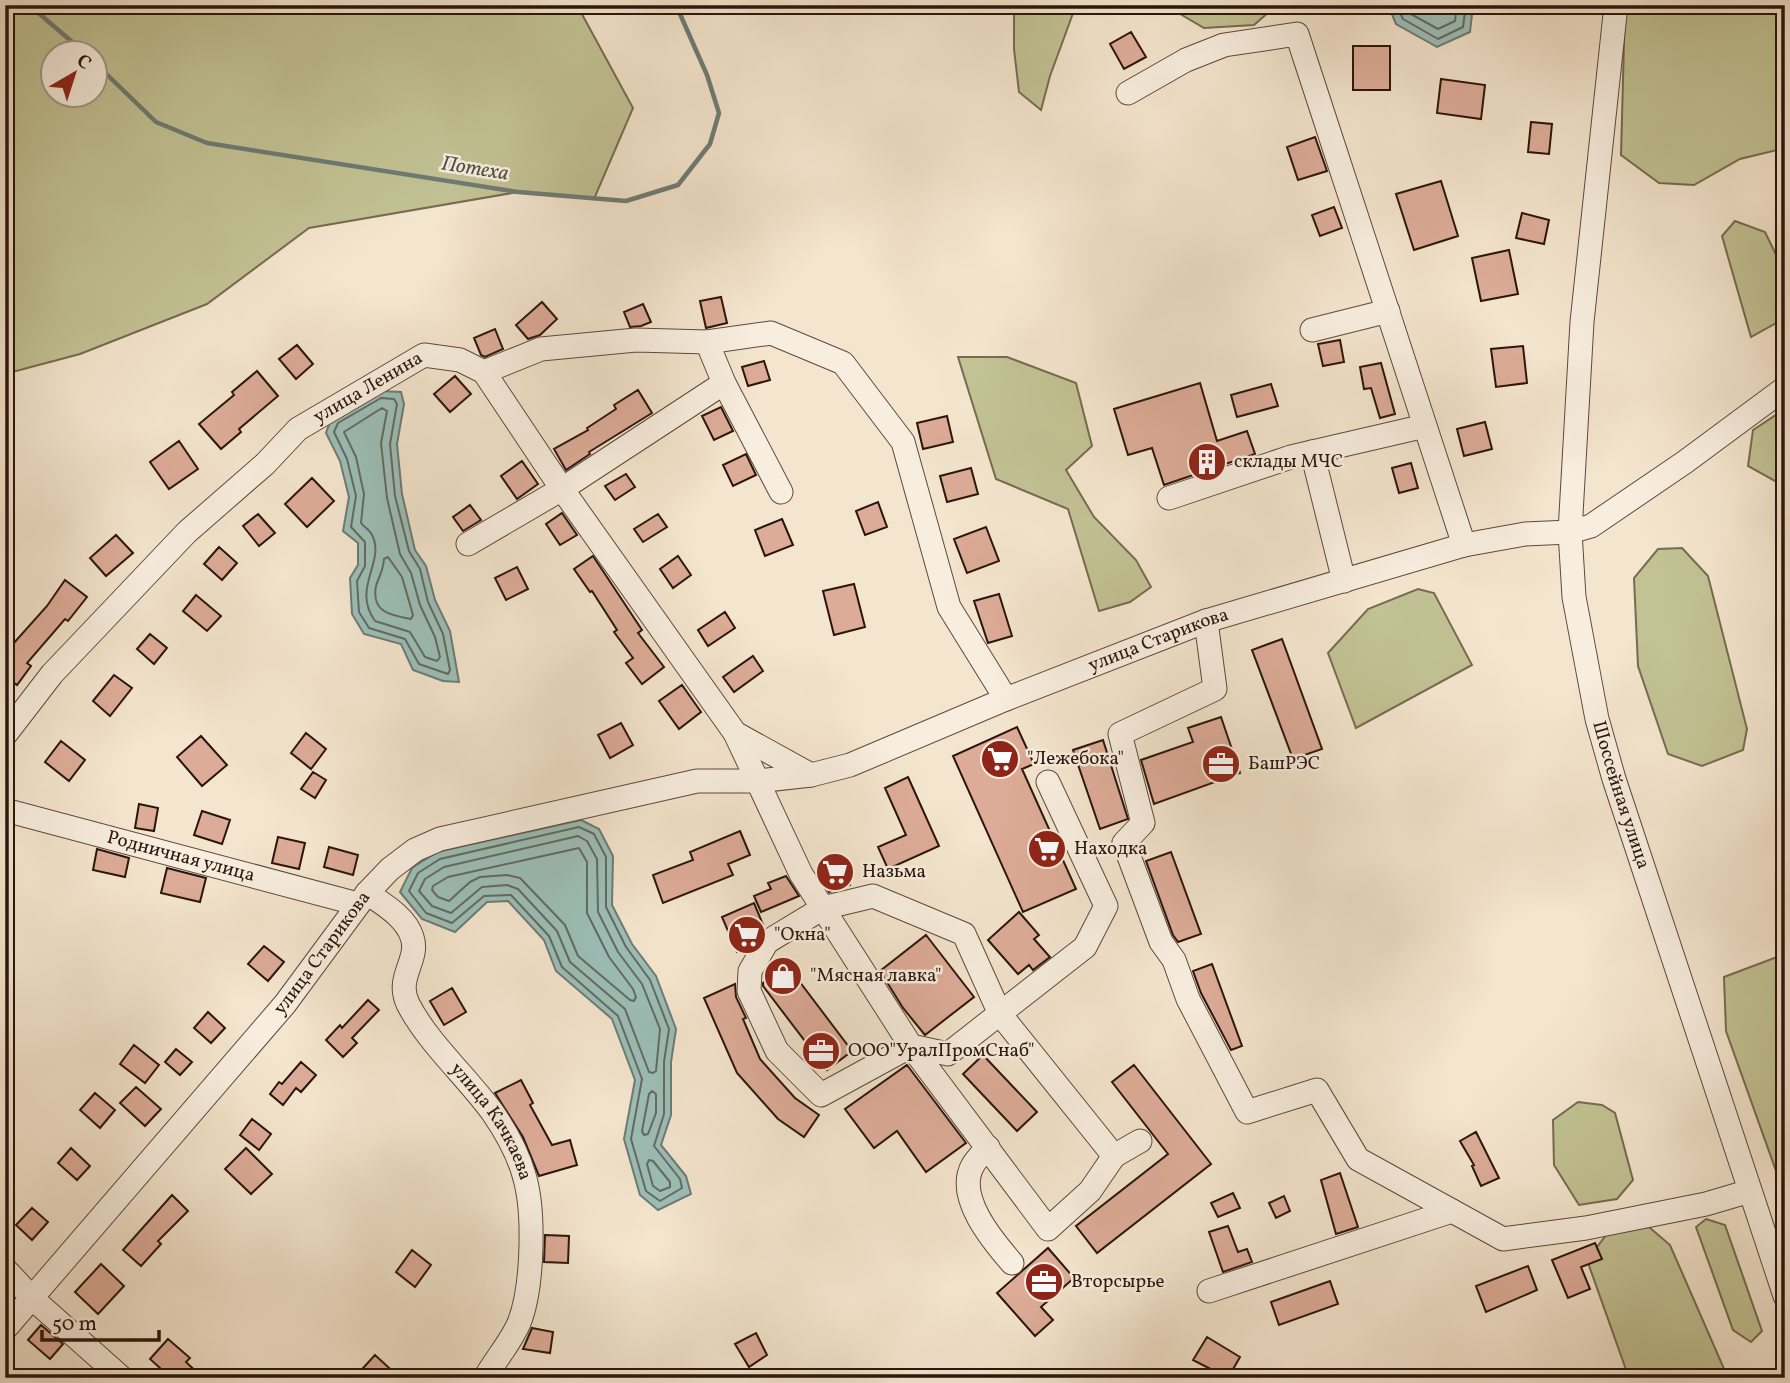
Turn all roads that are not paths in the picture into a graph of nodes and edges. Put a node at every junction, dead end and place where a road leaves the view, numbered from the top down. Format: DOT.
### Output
graph roads {
  1 [pos="1616,5"];
  2 [pos="1128,93"];
  3 [pos="1388,312"];
  4 [pos="1312,330"];
  5 [pos="707,342"];
  6 [pos="484,372"];
  7 [pos="724,383"];
  8 [pos="1785,388"];
  9 [pos="1425,426"];
  10 [pos="1312,452"];
  11 [pos="562,489"];
  12 [pos="781,492"];
  13 [pos="1169,498"];
  14 [pos="1570,533"];
  15 [pos="468,544"];
  16 [pos="1464,545"];
  17 [pos="1343,581"];
  18 [pos="1206,621"];
  19 [pos="1006,699"];
  20 [pos="735,733"];
  21 [pos="5,735"];
  22 [pos="811,775"];
  23 [pos="758,781"];
  24 [pos="1048,782"];
  25 [pos="5,810"];
  26 [pos="362,898"];
  27 [pos="823,908"];
  28 [pos="1000,1014"];
  29 [pos="911,1046"];
  30 [pos="1140,1141"];
  31 [pos="988,1147"];
  32 [pos="1114,1156"];
  33 [pos="1750,1191"];
  34 [pos="1452,1211"];
  35 [pos="1012,1263"];
  36 [pos="5,1269"];
  37 [pos="1209,1291"];
  38 [pos="1785,1296"];
  39 [pos="33,1299"];
  40 [pos="5,1329"];
  41 [pos="122,1378"];
  42 [pos="485,1378"];
  1 -- 14 [label="street, Шоссейная улица"];
  2 -- 3 [label="street"];
  3 -- 4 [label="street"];
  3 -- 9 [label="street"];
  5 -- 6 [label="street"];
  5 -- 7 [label="street"];
  5 -- 19 [label="street"];
  6 -- 11 [label="street"];
  6 -- 21 [label="street, улица Ленина"];
  7 -- 11 [label="street"];
  7 -- 12 [label="street"];
  8 -- 14 [label="street"];
  9 -- 10 [label="street"];
  9 -- 16 [label="street"];
  10 -- 13 [label="street"];
  10 -- 17 [label="street"];
  11 -- 15 [label="street"];
  11 -- 20 [label="street"];
  14 -- 16 [label="street, улица Старикова"];
  14 -- 33 [label="street, Шоссейная улица"];
  16 -- 17 [label="street, улица Старикова"];
  17 -- 18 [label="street, улица Старикова"];
  18 -- 19 [label="street, улица Старикова"];
  18 -- 34 [label="street"];
  19 -- 22 [label="street, улица Старикова"];
  20 -- 22 [label="street"];
  20 -- 23 [label="street"];
  22 -- 23 [label="street, улица Старикова"];
  23 -- 26 [label="street, улица Старикова"];
  23 -- 27 [label="street"];
  24 -- 28 [label="street"];
  25 -- 26 [label="street, Родничная улица"];
  26 -- 39 [label="street, улица Старикова"];
  26 -- 42 [label="street, улица Качкаева"];
  27 -- 28 [label="street"];
  27 -- 29 [label="street"];
  27 -- 29 [label="street"];
  28 -- 29 [label="street"];
  28 -- 32 [label="street"];
  29 -- 31 [label="street"];
  30 -- 32 [label="street"];
  31 -- 32 [label="street"];
  31 -- 35 [label="street"];
  33 -- 34 [label="street"];
  33 -- 38 [label="street, Шоссейная улица"];
  34 -- 37 [label="street"];
  36 -- 39 [label="street"];
  39 -- 40 [label="street, улица Старикова"];
  39 -- 41 [label="street"];
}
